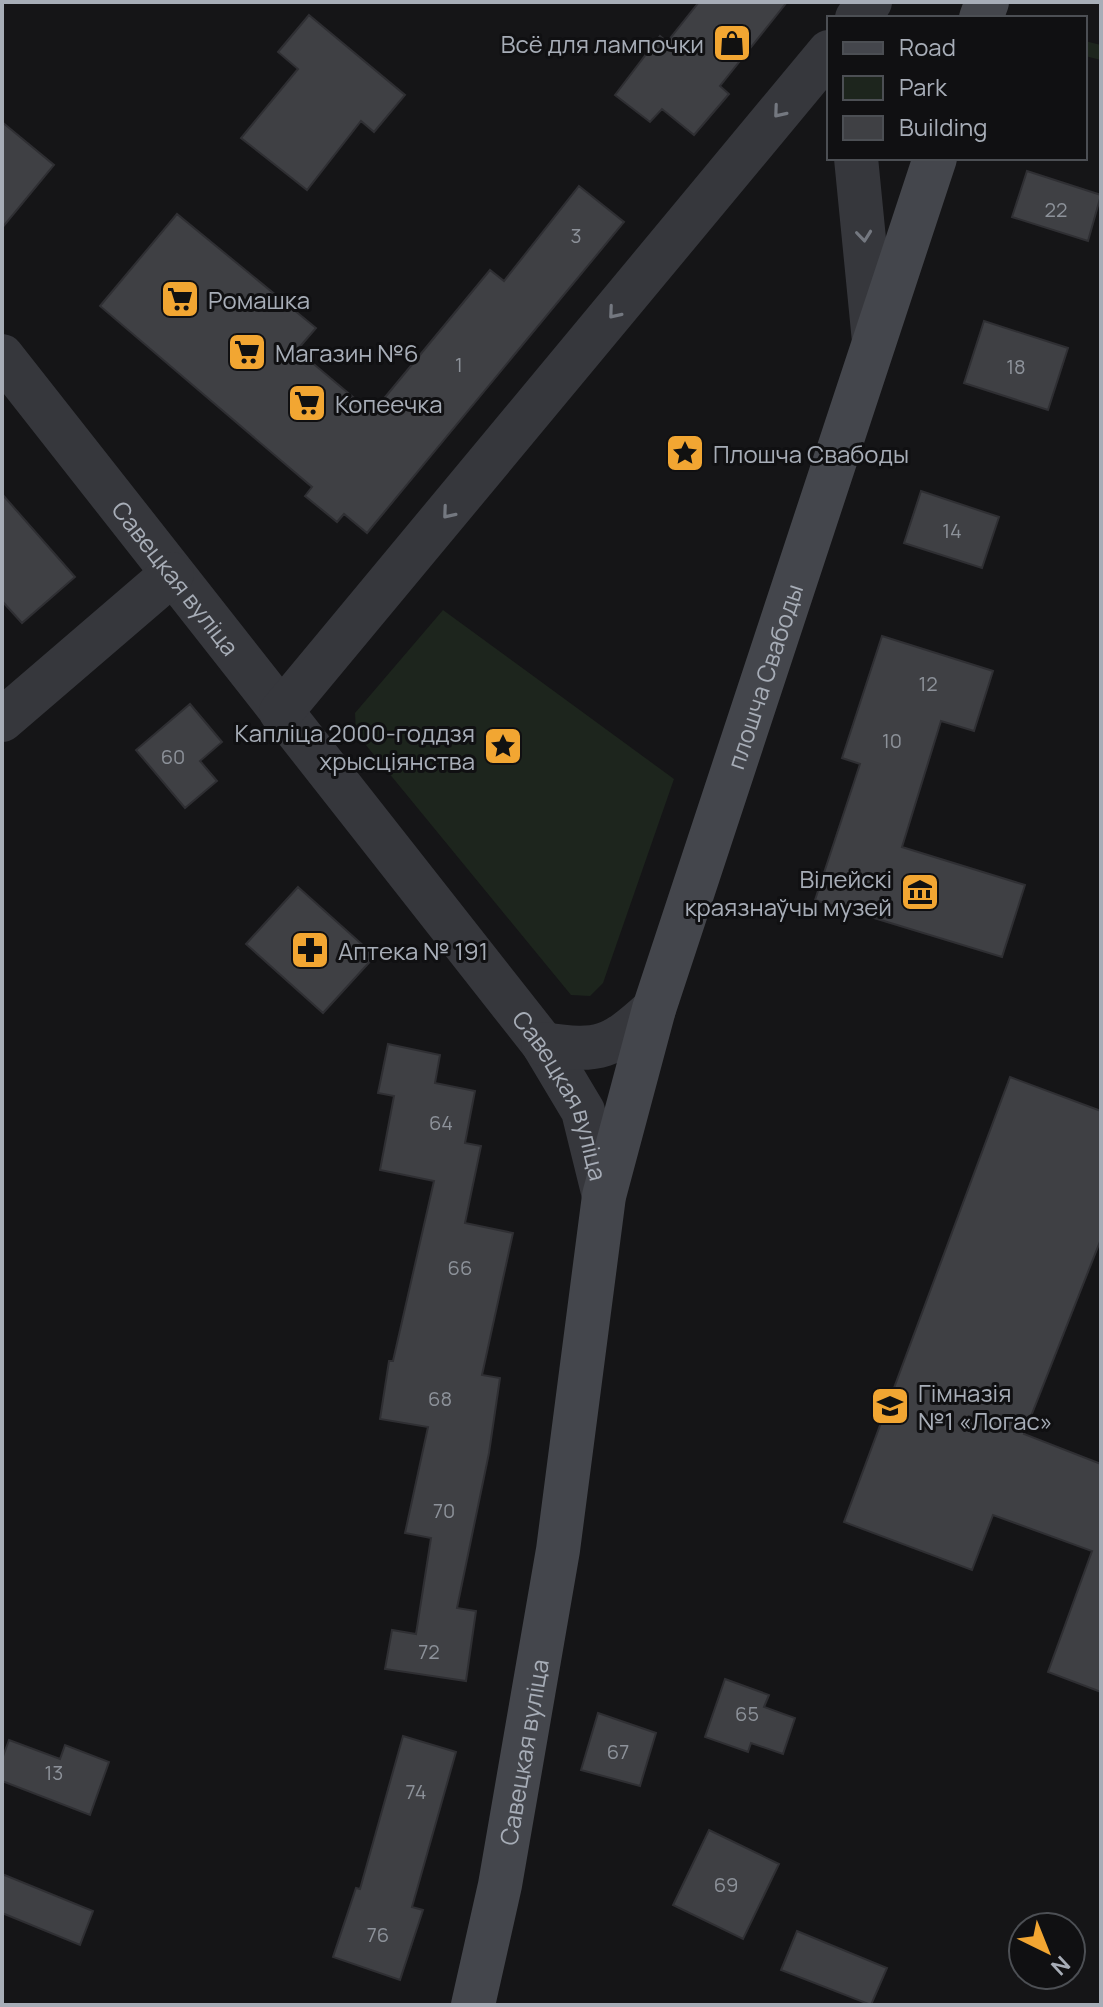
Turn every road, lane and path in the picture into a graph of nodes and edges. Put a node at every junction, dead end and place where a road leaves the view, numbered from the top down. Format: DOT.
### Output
graph roads {
  1 [pos="827,54"];
  2 [pos="856,160"];
  3 [pos="934,160"];
  4 [pos="874,341"];
  5 [pos="2,356"];
  6 [pos="172,574"];
  7 [pos="281,712"];
  8 [pos="2,720"];
  9 [pos="654,1009"];
  10 [pos="543,1044"];
  11 [pos="604,1196"];
  12 [pos="473,2005"];
  1 -- 7 [label="street, one-way"];
  2 -- 4 [label="street, one-way"];
  3 -- 4 [label="street, плошча Свабоды"];
  4 -- 9 [label="street, плошча Свабоды"];
  5 -- 6 [label="street, Савецкая вуліца"];
  6 -- 7 [label="street, Савецкая вуліца"];
  6 -- 8 [label="street"];
  7 -- 10 [label="street, Савецкая вуліца"];
  9 -- 10 [label="street"];
  9 -- 11 [label="street, плошча Свабоды"];
  10 -- 11 [label="street, Савецкая вуліца"];
  11 -- 12 [label="street, Савецкая вуліца"];
}
